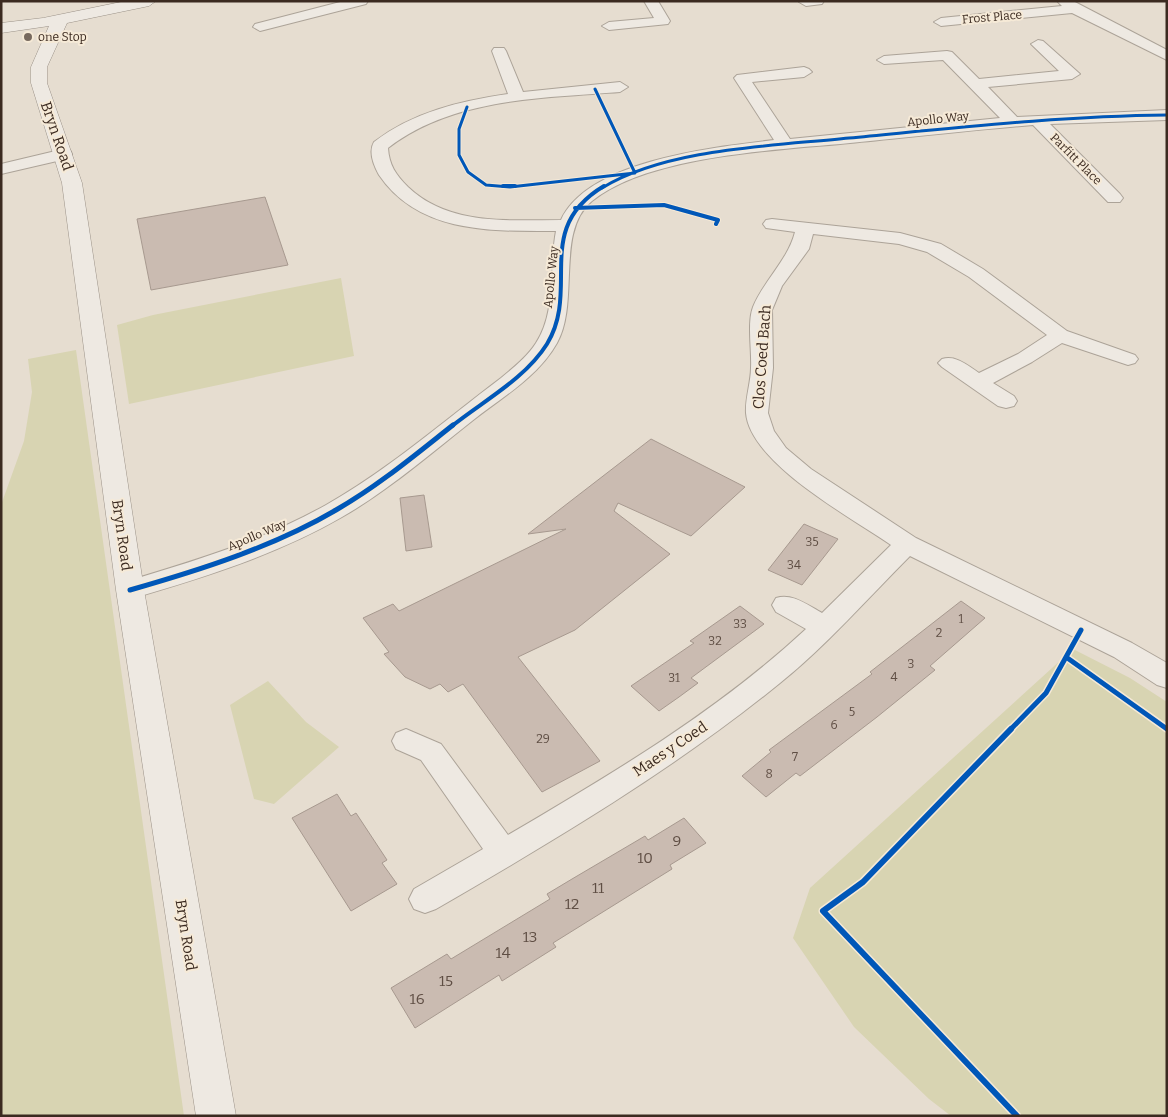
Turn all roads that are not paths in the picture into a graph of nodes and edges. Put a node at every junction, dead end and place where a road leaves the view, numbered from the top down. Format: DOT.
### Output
graph roads {
  1 [pos="149,1"];
  2 [pos="360,1"];
  3 [pos="651,1"];
  4 [pos="1068,5"];
  5 [pos="87,8"];
  6 [pos="60,20"];
  7 [pos="941,22"];
  8 [pos="609,26"];
  9 [pos="260,27"];
  10 [pos="1,28"];
  11 [pos="1038,44"];
  12 [pos="499,51"];
  13 [pos="1167,56"];
  14 [pos="884,60"];
  15 [pos="804,72"];
  16 [pos="976,84"];
  17 [pos="620,87"];
  18 [pos="517,96"];
  19 [pos="1167,115"];
  20 [pos="1037,120"];
  21 [pos="1013,122"];
  22 [pos="785,144"];
  23 [pos="64,154"];
  24 [pos="1,169"];
  25 [pos="1114,198"];
  26 [pos="772,224"];
  27 [pos="566,225"];
  28 [pos="805,229"];
  29 [pos="1060,335"];
  30 [pos="1128,359"];
  31 [pos="949,364"];
  32 [pos="978,382"];
  33 [pos="1006,401"];
  34 [pos="908,544"];
  35 [pos="130,590"];
  36 [pos="784,605"];
  37 [pos="823,626"];
  38 [pos="1167,676"];
  39 [pos="406,741"];
  40 [pos="504,854"];
  41 [pos="425,899"];
  42 [pos="216,1116"];
  1 -- 5 [label="street"];
  2 -- 9 [label="street"];
  3 -- 8 [label="street"];
  4 -- 7 [label="street, Frost Place"];
  4 -- 13 [label="street"];
  5 -- 6 [label="street"];
  6 -- 10 [label="street"];
  6 -- 23 [label="street, Bryn Road"];
  11 -- 16 [label="street"];
  12 -- 18 [label="street"];
  14 -- 16 [label="street"];
  15 -- 22 [label="street"];
  16 -- 21 [label="street"];
  17 -- 18 [label="street"];
  18 -- 27 [label="street"];
  19 -- 20 [label="street, Apollo Way"];
  20 -- 21 [label="street, Apollo Way"];
  20 -- 25 [label="street, Parfitt Place"];
  21 -- 22 [label="street, Apollo Way"];
  22 -- 27 [label="street, Apollo Way"];
  23 -- 24 [label="street"];
  23 -- 35 [label="street, Bryn Road"];
  26 -- 28 [label="street"];
  27 -- 35 [label="street, Apollo Way"];
  28 -- 29 [label="street"];
  28 -- 34 [label="street, Clos Coed Bach"];
  29 -- 30 [label="street"];
  29 -- 32 [label="street"];
  31 -- 32 [label="street"];
  32 -- 33 [label="street"];
  34 -- 37 [label="street, Maes y Coed"];
  34 -- 38 [label="street, Clos Coed Bach"];
  35 -- 42 [label="street, Bryn Road"];
  36 -- 37 [label="street"];
  37 -- 40 [label="street, Maes y Coed"];
  39 -- 40 [label="street"];
  40 -- 41 [label="street, Maes y Coed"];
}
